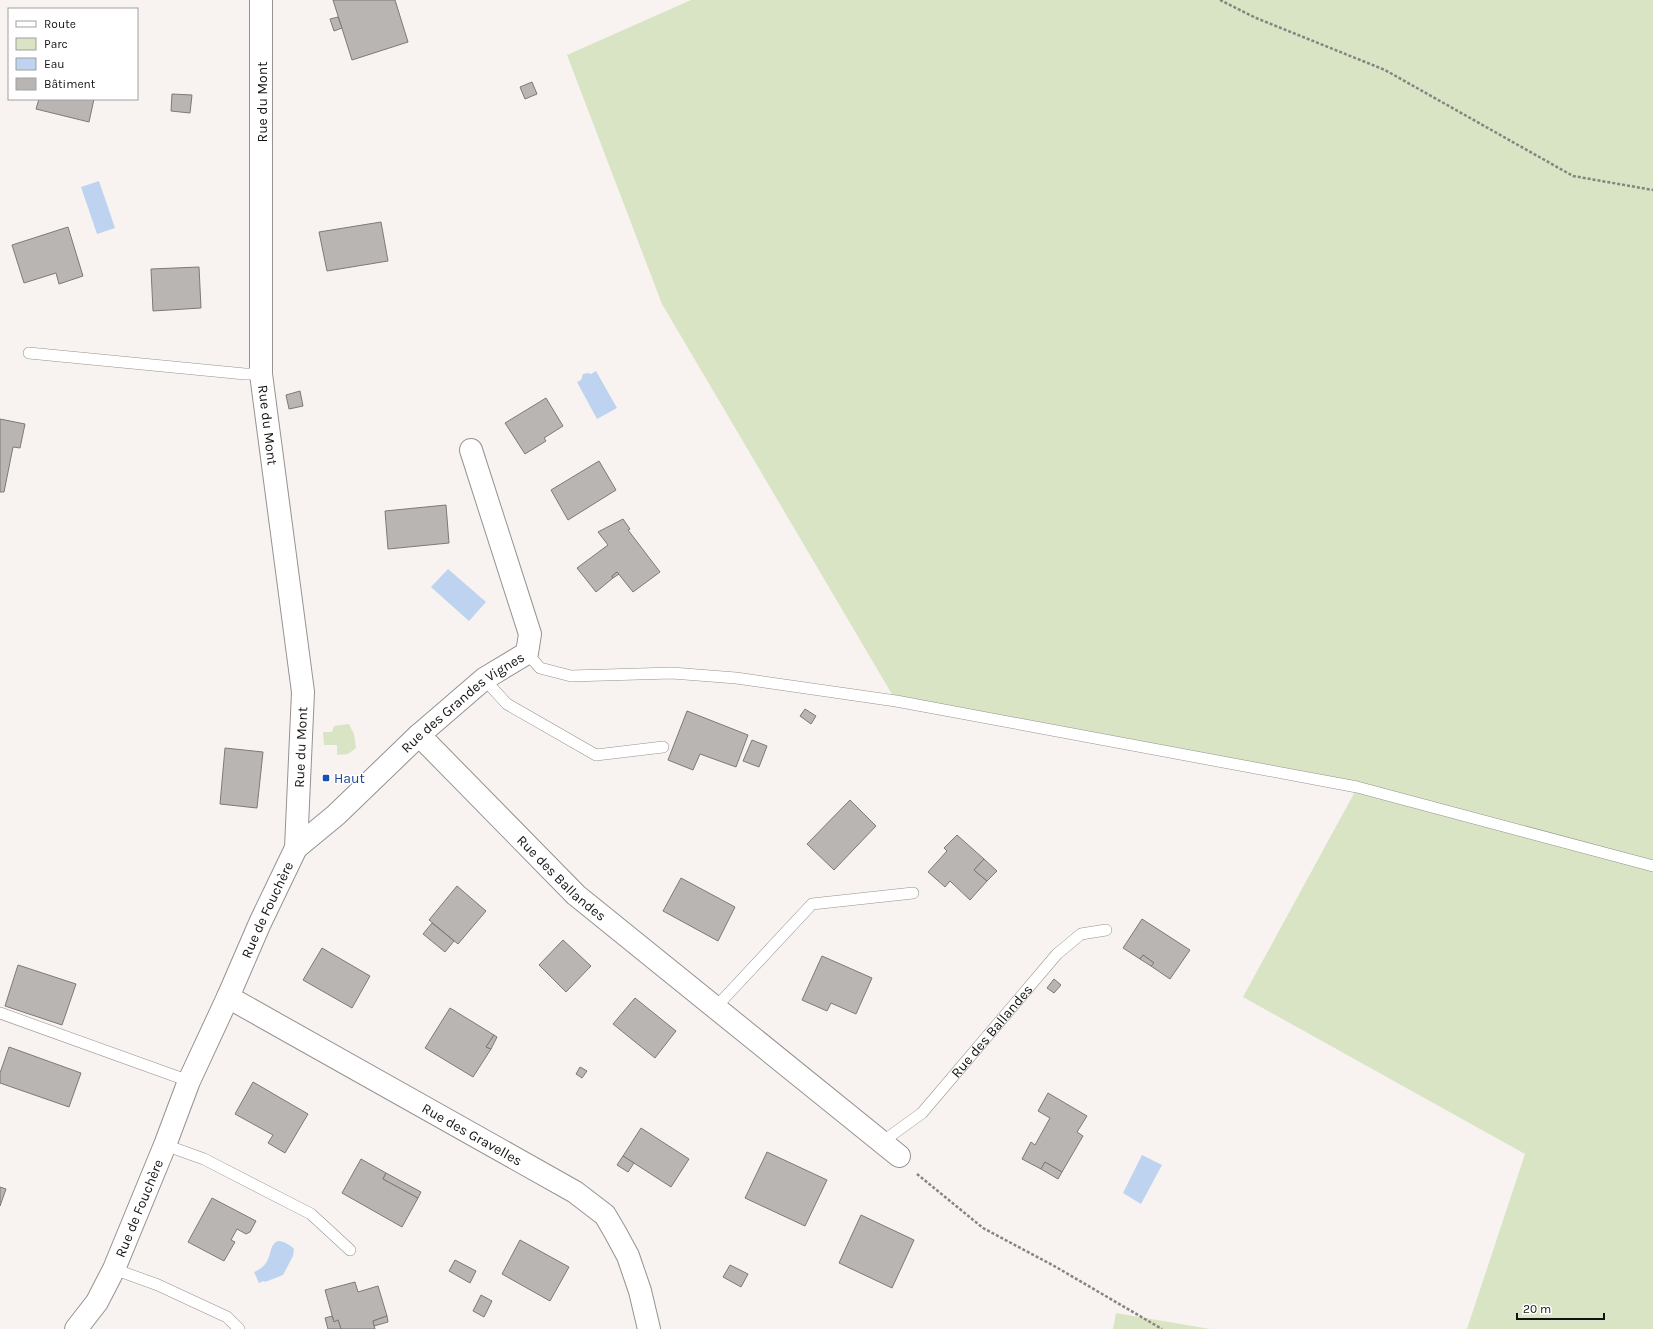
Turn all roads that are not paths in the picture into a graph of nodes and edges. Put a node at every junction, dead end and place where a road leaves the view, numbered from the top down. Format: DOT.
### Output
graph roads {
  1 [pos="261,0"];
  2 [pos="29,353"];
  3 [pos="261,374"];
  4 [pos="471,450"];
  5 [pos="527,653"];
  6 [pos="484,679"];
  7 [pos="419,735"];
  8 [pos="663,747"];
  9 [pos="296,848"];
  10 [pos="1653,866"];
  11 [pos="913,893"];
  12 [pos="1106,930"];
  13 [pos="228,997"];
  14 [pos="716,1007"];
  15 [pos="0,1013"];
  16 [pos="189,1081"];
  17 [pos="165,1145"];
  18 [pos="891,1149"];
  19 [pos="350,1250"];
  20 [pos="114,1269"];
  21 [pos="76,1329"];
  22 [pos="238,1329"];
  23 [pos="649,1329"];
  1 -- 3 [label="street, Rue du Mont"];
  2 -- 3 [label="lane"];
  3 -- 9 [label="street, Rue du Mont"];
  4 -- 5 [label="street, Rue des Grandes Vignes"];
  5 -- 6 [label="street, Rue des Grandes Vignes"];
  5 -- 10 [label="lane"];
  6 -- 7 [label="street, Rue des Grandes Vignes"];
  6 -- 8 [label="lane"];
  7 -- 9 [label="street, Rue des Grandes Vignes"];
  7 -- 14 [label="street, Rue des Ballandes"];
  9 -- 13 [label="street, Rue de Fouchère"];
  11 -- 14 [label="lane"];
  12 -- 18 [label="lane, Rue des Ballandes"];
  13 -- 16 [label="street, Rue de Fouchère"];
  13 -- 23 [label="street, Rue des Gravelles"];
  14 -- 18 [label="street, Rue des Ballandes"];
  15 -- 16 [label="lane"];
  16 -- 17 [label="street, Rue de Fouchère"];
  17 -- 19 [label="lane"];
  17 -- 20 [label="street, Rue de Fouchère"];
  20 -- 21 [label="street, Rue de Fouchère"];
  20 -- 22 [label="lane"];
}
